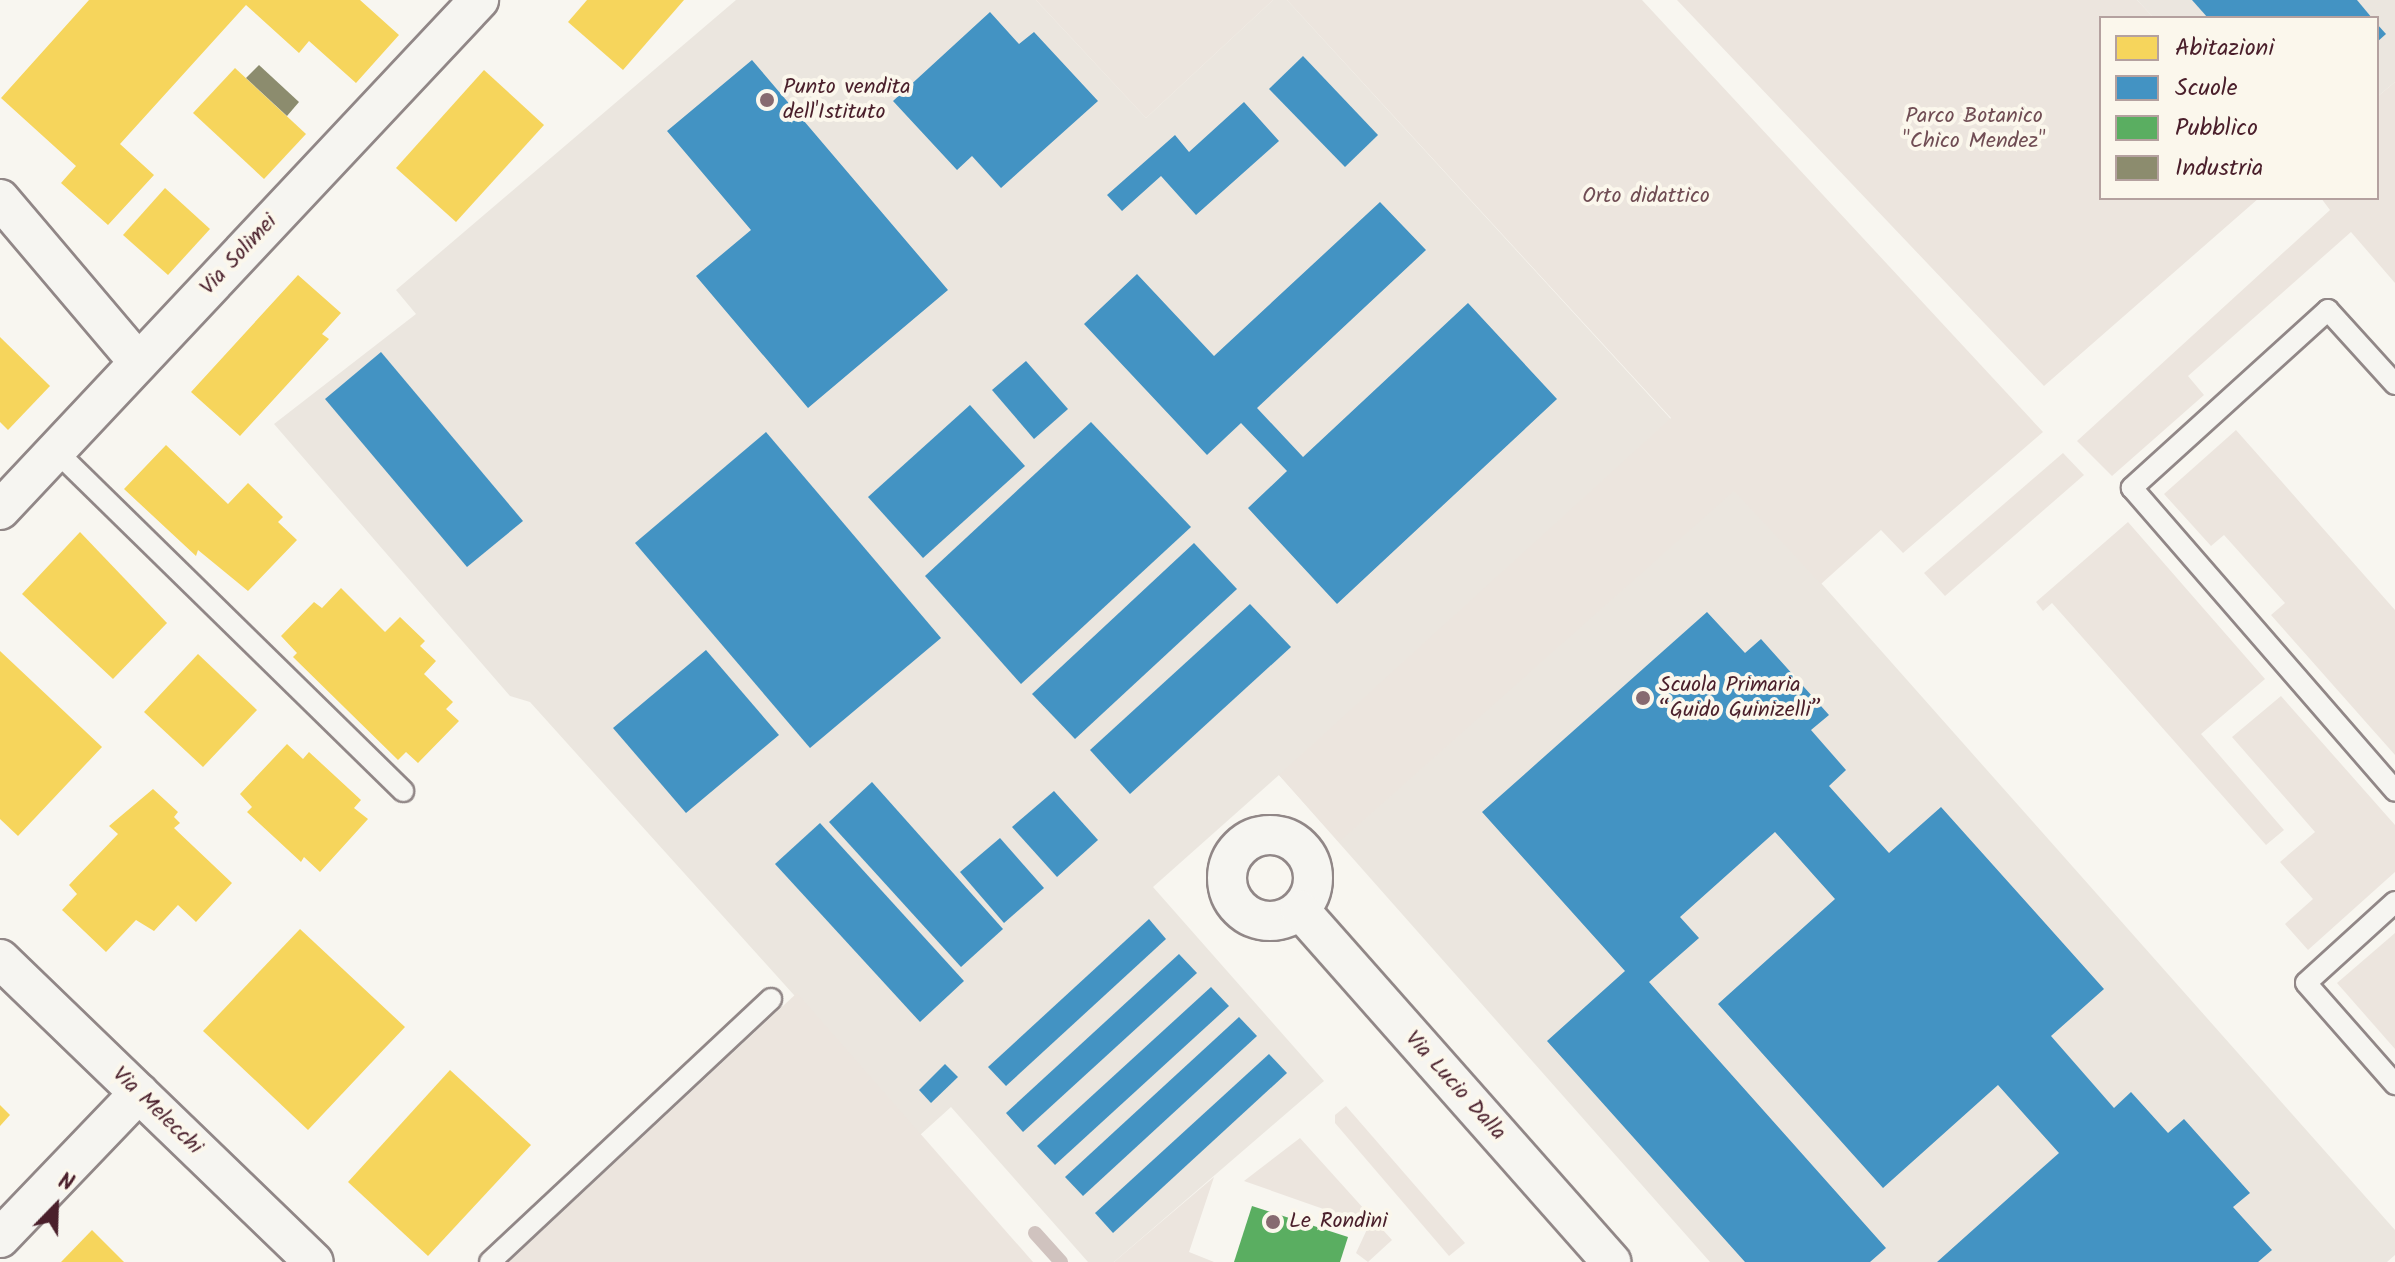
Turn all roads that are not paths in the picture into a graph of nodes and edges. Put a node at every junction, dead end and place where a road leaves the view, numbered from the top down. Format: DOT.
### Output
graph roads {
  1 [pos="479,0"];
  2 [pos="0,199"];
  3 [pos="138,362"];
  4 [pos="2395,384"];
  5 [pos="56,451"];
  6 [pos="0,510"];
  7 [pos="403,791"];
  8 [pos="2395,791"];
  9 [pos="2395,902"];
  10 [pos="1300,910"];
  11 [pos="0,959"];
  12 [pos="771,999"];
  13 [pos="2395,1084"];
  14 [pos="139,1093"];
  15 [pos="0,1238"];
  16 [pos="314,1262"];
  17 [pos="490,1262"];
  18 [pos="1611,1262"];
  1 -- 3 [label="street, Via Solimei"];
  2 -- 3 [label="street"];
  3 -- 5 [label="street, Via Solimei"];
  4 -- 8 [label="lane"];
  5 -- 6 [label="street, Via Solimei"];
  5 -- 7 [label="lane"];
  9 -- 13 [label="lane"];
  10 -- 18 [label="street, Via Lucio Dalla"];
  11 -- 14 [label="street, Via Melecchi"];
  12 -- 17 [label="lane"];
  14 -- 15 [label="street"];
  14 -- 16 [label="street, Via Melecchi"];
}
